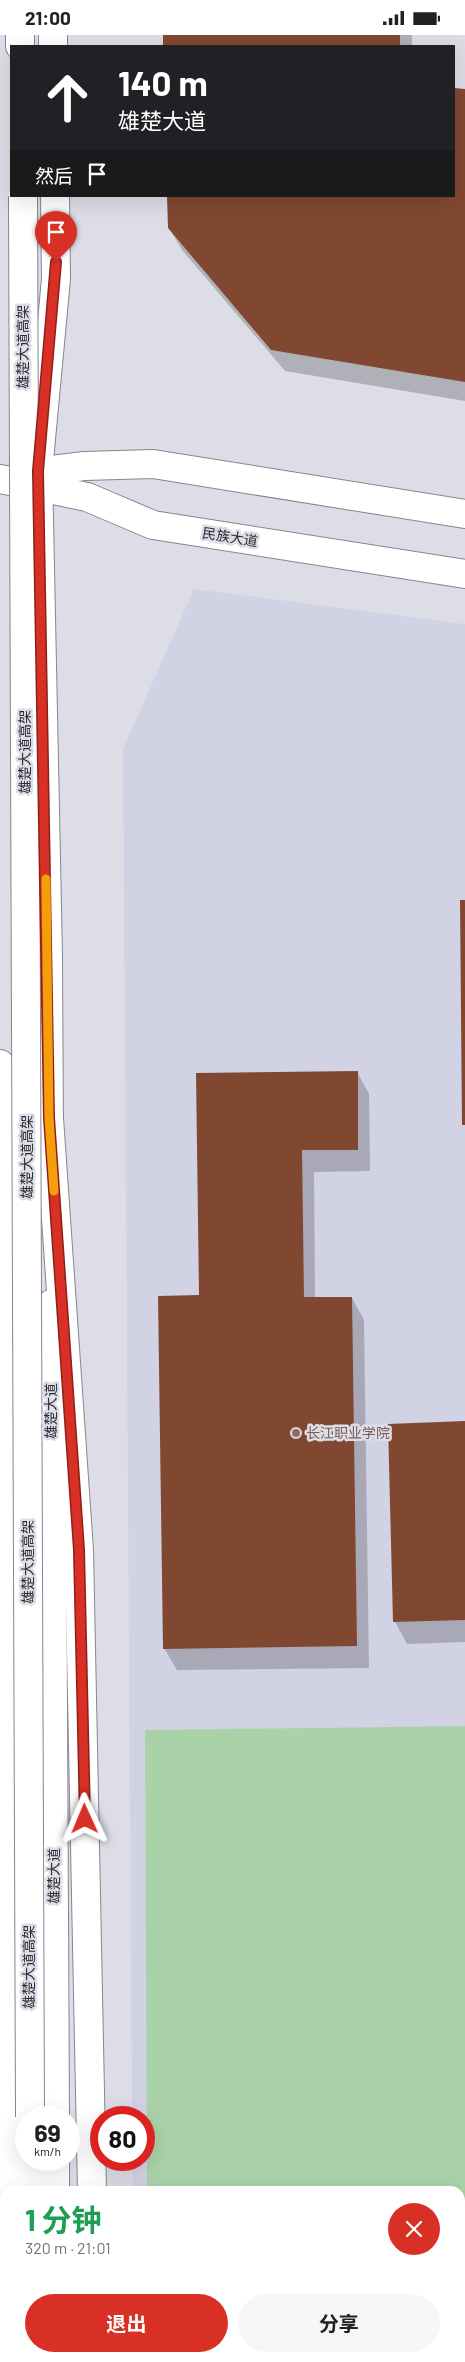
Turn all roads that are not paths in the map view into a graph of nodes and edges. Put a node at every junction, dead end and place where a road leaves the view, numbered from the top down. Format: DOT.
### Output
graph roads {
  1 [pos="23,197"];
  2 [pos="55,197"];
  3 [pos="0,478"];
  4 [pos="38,479"];
  5 [pos="465,514"];
  6 [pos="465,574"];
  7 [pos="0,1064"];
  8 [pos="49,1118"];
  9 [pos="30,2106"];
  10 [pos="55,2106"];
  11 [pos="30,2171"];
  12 [pos="55,2171"];
  13 [pos="9,2186"];
  14 [pos="30,2186"];
  15 [pos="55,2186"];
  16 [pos="92,2186"];
  1 -- 9 [label="main road, 雄楚大道高架, bridge"];
  2 -- 4 [label="main road, 雄楚大道"];
  3 -- 4 [label="main road, 民族大道"];
  4 -- 5 [label="main road, 民族大道"];
  4 -- 6 [label="main road, 民族大道"];
  4 -- 8 [label="main road, 雄楚大道"];
  7 -- 13 [label="main road"];
  8 -- 10 [label="main road, 雄楚大道"];
  8 -- 16 [label="main road"];
  11 -- 14 [label="main road"];
  12 -- 15 [label="main road"];
}
